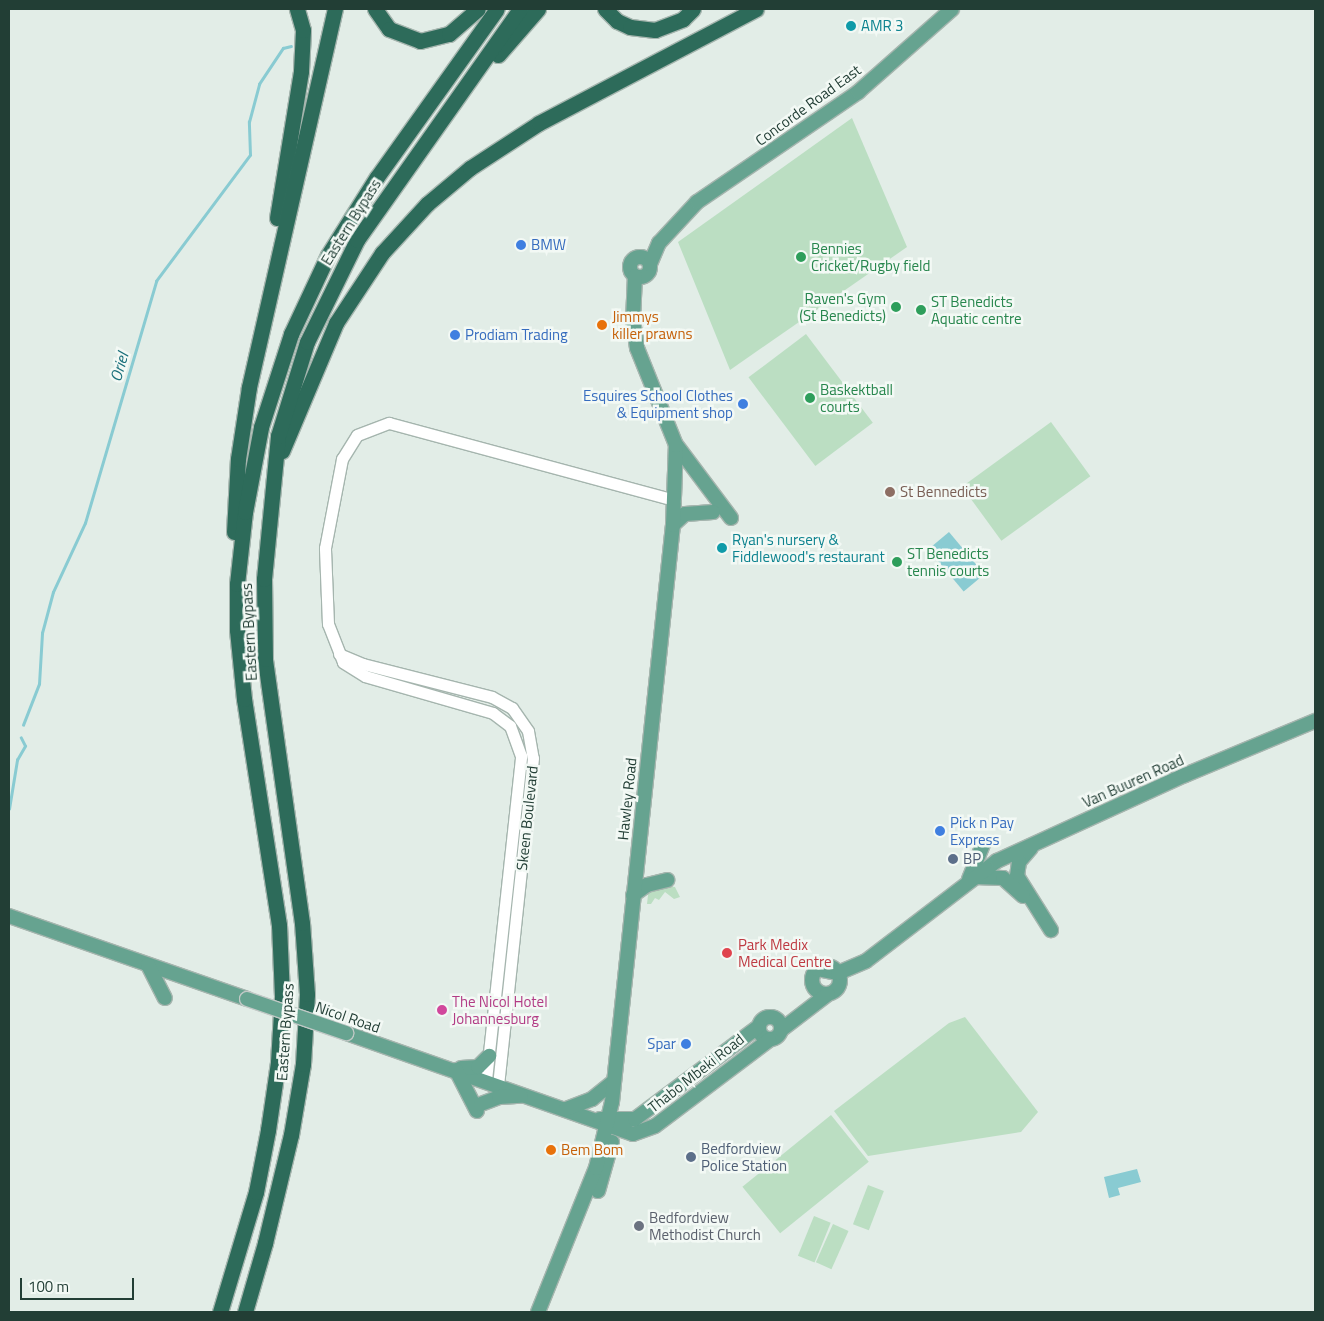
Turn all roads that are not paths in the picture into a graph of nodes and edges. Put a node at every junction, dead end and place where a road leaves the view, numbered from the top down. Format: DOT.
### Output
graph roads {
  1 [pos="297,9"];
  2 [pos="335,9"];
  3 [pos="375,9"];
  4 [pos="478,9"];
  5 [pos="497,9"];
  6 [pos="520,9"];
  7 [pos="538,9"];
  8 [pos="605,9"];
  9 [pos="693,9"];
  10 [pos="756,9"];
  11 [pos="952,9"];
  12 [pos="449,111"];
  13 [pos="261,329"];
  14 [pos="676,445"];
  15 [pos="272,476"];
  16 [pos="675,500"];
  17 [pos="713,512"];
  18 [pos="731,518"];
  19 [pos="673,525"];
  20 [pos="237,584"];
  21 [pos="386,676"];
  22 [pos="456,688"];
  23 [pos="453,700"];
  24 [pos="1315,721"];
  25 [pos="1034,843"];
  26 [pos="983,844"];
  27 [pos="971,878"];
  28 [pos="667,880"];
  29 [pos="633,895"];
  30 [pos="518,914"];
  31 [pos="1040,915"];
  32 [pos="9,916"];
  33 [pos="504,918"];
  34 [pos="1051,930"];
  35 [pos="880,949"];
  36 [pos="148,965"];
  37 [pos="834,980"];
  38 [pos="813,985"];
  39 [pos="165,998"];
  40 [pos="780,1026"];
  41 [pos="758,1027"];
  42 [pos="769,1040"];
  43 [pos="489,1056"];
  44 [pos="453,1069"];
  45 [pos="614,1081"];
  46 [pos="492,1082"];
  47 [pos="527,1096"];
  48 [pos="654,1106"];
  49 [pos="566,1109"];
  50 [pos="664,1118"];
  51 [pos="611,1123"];
  52 [pos="633,1134"];
  53 [pos="607,1145"];
  54 [pos="220,1312"];
  55 [pos="245,1312"];
  56 [pos="538,1312"];
  57 [pos="547,1312"];
  1 -- 13 [label="highway"];
  2 -- 13 [label="highway"];
  3 -- 4 [label="highway"];
  5 -- 20 [label="highway, Eastern Bypass"];
  6 -- 12 [label="highway, Eastern Bypass"];
  7 -- 12 [label="highway"];
  8 -- 9 [label="highway"];
  10 -- 15 [label="highway"];
  11 -- 14 [label="main road, Concorde Road East"];
  12 -- 15 [label="highway, Eastern Bypass"];
  13 -- 20 [label="highway"];
  14 -- 16 [label="main road, Concorde Road East"];
  14 -- 18 [label="main road"];
  15 -- 55 [label="highway, Eastern Bypass"];
  16 -- 19 [label="main road, Hawley Road"];
  16 -- 21 [label="street, Skeen Boulevard"];
  17 -- 19 [label="main road"];
  19 -- 29 [label="main road, Hawley Road"];
  20 -- 54 [label="highway, Eastern Bypass"];
  21 -- 22 [label="street, Skeen Boulevard"];
  21 -- 23 [label="street, Skeen Boulevard"];
  22 -- 23 [label="street"];
  22 -- 30 [label="street, Skeen Boulevard"];
  23 -- 33 [label="street, Skeen Boulevard"];
  24 -- 25 [label="main road, Van Buuren Road"];
  25 -- 27 [label="main road, Van Buuren Road"];
  25 -- 34 [label="main road"];
  26 -- 27 [label="main road"];
  27 -- 31 [label="main road"];
  27 -- 35 [label="main road"];
  28 -- 29 [label="main road"];
  29 -- 45 [label="main road, Hawley Road"];
  30 -- 33 [label="street"];
  30 -- 46 [label="street, Skeen Boulevard"];
  32 -- 36 [label="main road, Nicol Road"];
  33 -- 43 [label="street, Skeen Boulevard"];
  35 -- 37 [label="main road"];
  35 -- 37 [label="main road"];
  36 -- 39 [label="main road"];
  36 -- 44 [label="main road, Nicol Road, bridge"];
  37 -- 38 [label="main road"];
  37 -- 38 [label="main road"];
  37 -- 40 [label="main road"];
  38 -- 40 [label="main road"];
  40 -- 41 [label="main road"];
  40 -- 42 [label="main road"];
  41 -- 42 [label="main road"];
  41 -- 48 [label="main road, Thabo Mbeki Road"];
  42 -- 50 [label="main road, Thabo Mbeki Road"];
  43 -- 44 [label="main road"];
  43 -- 46 [label="street, Skeen Boulevard"];
  44 -- 46 [label="main road, Nicol Road"];
  44 -- 47 [label="main road"];
  45 -- 49 [label="main road"];
  45 -- 51 [label="main road, Hawley Road"];
  46 -- 47 [label="main road, Nicol Road"];
  47 -- 49 [label="main road, Nicol Road"];
  48 -- 50 [label="main road"];
  48 -- 51 [label="main road, Thabo Mbeki Road"];
  49 -- 51 [label="main road, Nicol Road"];
  50 -- 52 [label="main road, Thabo Mbeki Road"];
  51 -- 52 [label="main road"];
  51 -- 53 [label="main road"];
  52 -- 53 [label="main road, Thabo Mbeki Road"];
  53 -- 56 [label="main road"];
  53 -- 57 [label="main road"];
}
